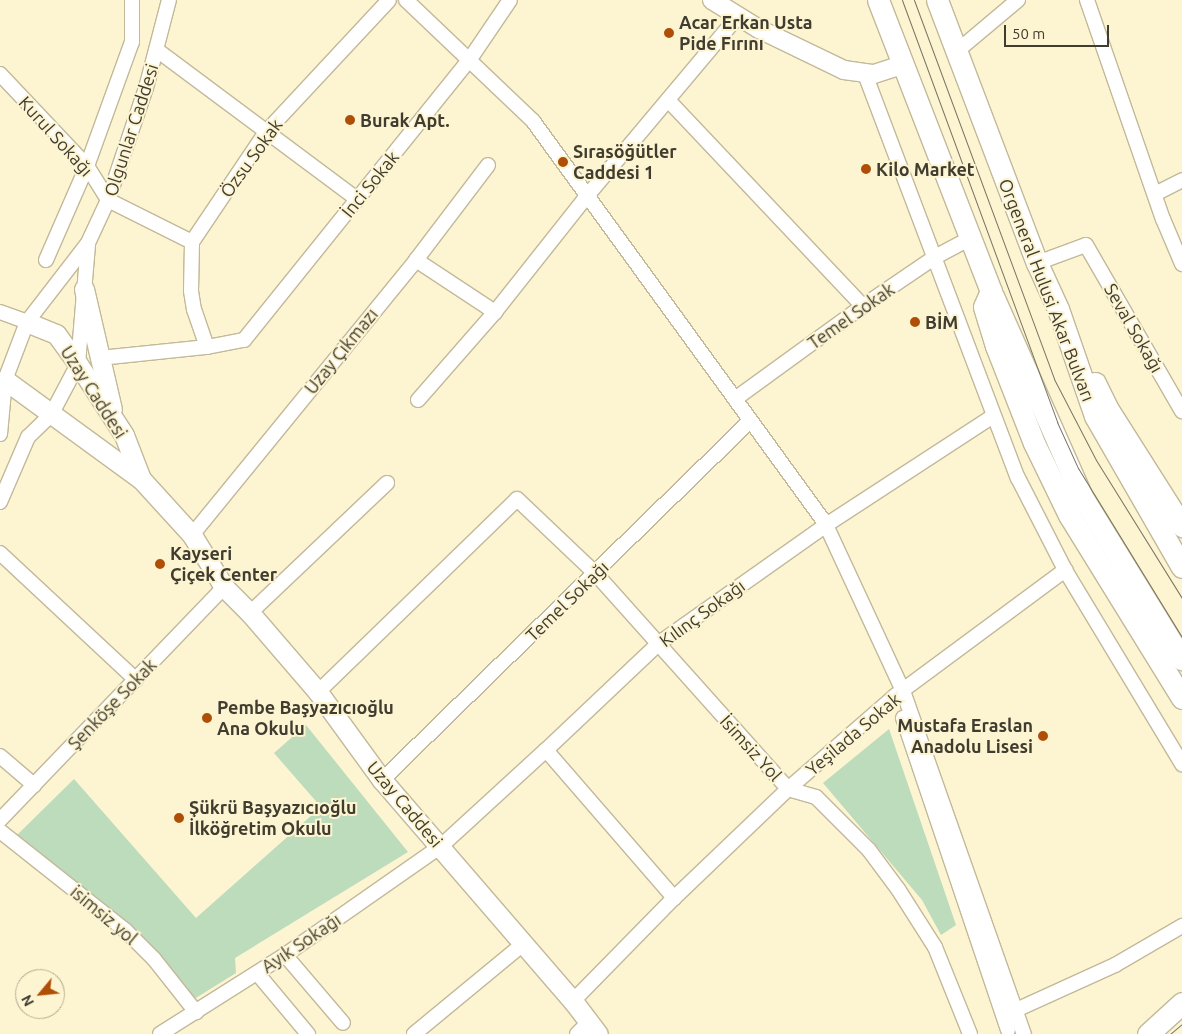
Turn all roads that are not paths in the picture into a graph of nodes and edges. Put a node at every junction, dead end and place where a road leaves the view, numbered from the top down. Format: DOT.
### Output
graph roads {
  1 [pos="132,0"];
  2 [pos="389,0"];
  3 [pos="406,0"];
  4 [pos="510,0"];
  5 [pos="712,0"];
  6 [pos="878,0"];
  7 [pos="937,0"];
  8 [pos="1018,0"];
  9 [pos="1087,0"];
  10 [pos="167,4"];
  11 [pos="738,16"];
  12 [pos="157,50"];
  13 [pos="956,52"];
  14 [pos="470,59"];
  15 [pos="904,64"];
  16 [pos="0,74"];
  17 [pos="865,74"];
  18 [pos="668,100"];
  19 [pos="266,132"];
  20 [pos="488,165"];
  21 [pos="87,166"];
  22 [pos="1182,180"];
  23 [pos="1155,194"];
  24 [pos="587,196"];
  25 [pos="357,199"];
  26 [pos="108,200"];
  27 [pos="970,238"];
  28 [pos="192,242"];
  29 [pos="88,244"];
  30 [pos="935,257"];
  31 [pos="46,260"];
  32 [pos="416,260"];
  33 [pos="1037,263"];
  34 [pos="1182,264"];
  35 [pos="84,289"];
  36 [pos="991,292"];
  37 [pos="863,306"];
  38 [pos="1058,309"];
  39 [pos="0,312"];
  40 [pos="495,312"];
  41 [pos="27,322"];
  42 [pos="207,347"];
  43 [pos="100,358"];
  44 [pos="78,364"];
  45 [pos="2,377"];
  46 [pos="734,399"];
  47 [pos="418,400"];
  48 [pos="1182,411"];
  49 [pos="51,415"];
  50 [pos="993,416"];
  51 [pos="750,421"];
  52 [pos="115,422"];
  53 [pos="0,434"];
  54 [pos="141,479"];
  55 [pos="387,483"];
  56 [pos="0,502"];
  57 [pos="826,525"];
  58 [pos="1182,526"];
  59 [pos="192,535"];
  60 [pos="0,553"];
  61 [pos="1182,567"];
  62 [pos="1065,570"];
  63 [pos="596,574"];
  64 [pos="224,587"];
  65 [pos="250,613"];
  66 [pos="658,644"];
  67 [pos="1182,659"];
  68 [pos="136,680"];
  69 [pos="318,692"];
  70 [pos="899,693"];
  71 [pos="1182,698"];
  72 [pos="546,750"];
  73 [pos="0,756"];
  74 [pos="1182,764"];
  75 [pos="382,780"];
  76 [pos="34,785"];
  77 [pos="788,789"];
  78 [pos="0,820"];
  79 [pos="0,832"];
  80 [pos="440,847"];
  81 [pos="674,898"];
  82 [pos="1182,926"];
  83 [pos="522,945"];
  84 [pos="286,955"];
  85 [pos="257,973"];
  86 [pos="573,1001"];
  87 [pos="1182,1003"];
  88 [pos="1016,1010"];
  89 [pos="196,1012"];
  90 [pos="343,1023"];
  91 [pos="588,1030"];
  92 [pos="1009,1033"];
  93 [pos="160,1034"];
  94 [pos="308,1034"];
  95 [pos="414,1034"];
  96 [pos="970,1034"];
  97 [pos="1024,1034"];
  98 [pos="1148,1034"];
  1 -- 21 [label="street"];
  2 -- 19 [label="street, Özsu Sokak"];
  3 -- 14 [label="street"];
  4 -- 14 [label="street, İnci Sokak"];
  5 -- 11 [label="street"];
  6 -- 15 [label="main road"];
  7 -- 13 [label="main road, Orgeneral Hulusi Akar Bulvarı"];
  8 -- 13 [label="street"];
  9 -- 23 [label="street"];
  10 -- 12 [label="street, Olgunlar Caddesi"];
  11 -- 17 [label="street"];
  11 -- 18 [label="street"];
  12 -- 19 [label="street"];
  12 -- 26 [label="street, Olgunlar Caddesi"];
  13 -- 33 [label="main road, Orgeneral Hulusi Akar Bulvarı"];
  14 -- 24 [label="street"];
  14 -- 25 [label="street, İnci Sokak"];
  15 -- 17 [label="street"];
  15 -- 27 [label="main road"];
  16 -- 21 [label="street, Kurul Sokağı"];
  17 -- 30 [label="street"];
  18 -- 24 [label="street"];
  18 -- 37 [label="street"];
  19 -- 25 [label="street"];
  19 -- 28 [label="street, Özsu Sokak"];
  20 -- 32 [label="street, Uzay Çıkmazı"];
  21 -- 26 [label="street, Kurul Sokağı"];
  21 -- 31 [label="street"];
  22 -- 23 [label="street"];
  23 -- 34 [label="street"];
  24 -- 40 [label="street"];
  24 -- 46 [label="street"];
  25 -- 42 [label="street, İnci Sokak"];
  26 -- 28 [label="street"];
  26 -- 29 [label="street, Olgunlar Caddesi"];
  27 -- 30 [label="street, Temel Sokak"];
  27 -- 36 [label="main road"];
  28 -- 42 [label="street"];
  29 -- 35 [label="street, Olgunlar Caddesi"];
  29 -- 41 [label="street, Olgunlar Caddesi"];
  30 -- 37 [label="street, Temel Sokak"];
  30 -- 50 [label="street"];
  32 -- 40 [label="street"];
  32 -- 59 [label="street, Uzay Çıkmazı"];
  33 -- 38 [label="main road, Orgeneral Hulusi Akar Bulvarı"];
  33 -- 48 [label="street, Seval Sokağı"];
  35 -- 43 [label="main road"];
  35 -- 44 [label="street, Olgunlar Caddesi"];
  36 -- 67 [label="main road"];
  36 -- 71 [label="main road"];
  37 -- 46 [label="street, Temel Sokak"];
  38 -- 58 [label="main road"];
  38 -- 61 [label="main road, Orgeneral Hulusi Akar Bulvarı"];
  39 -- 41 [label="street"];
  40 -- 47 [label="street"];
  41 -- 44 [label="main road, Uzay Caddesi"];
  41 -- 45 [label="street, Olgunlar Caddesi"];
  42 -- 43 [label="street"];
  43 -- 52 [label="main road"];
  44 -- 49 [label="street, Olgunlar Caddesi"];
  44 -- 52 [label="main road, Uzay Caddesi"];
  45 -- 49 [label="main road, Uzay Caddesi"];
  45 -- 53 [label="street, Olgunlar Caddesi"];
  46 -- 51 [label="street"];
  49 -- 54 [label="main road, Uzay Caddesi"];
  49 -- 56 [label="street, Olgunlar Caddesi"];
  50 -- 57 [label="street, Kılınç Sokağı"];
  50 -- 62 [label="street"];
  51 -- 57 [label="street"];
  51 -- 63 [label="street, Temel Sokağı"];
  52 -- 54 [label="main road, Uzay Caddesi"];
  54 -- 59 [label="main road, Uzay Caddesi"];
  55 -- 65 [label="street"];
  57 -- 66 [label="street, Kılınç Sokağı"];
  57 -- 70 [label="street"];
  59 -- 64 [label="main road, Uzay Caddesi"];
  60 -- 68 [label="street"];
  62 -- 70 [label="street, Yeşilada Sokak"];
  62 -- 74 [label="street"];
  63 -- 66 [label="street, İsimsiz Yol"];
  63 -- 69 [label="street, İsimsiz Yol"];
  63 -- 75 [label="street, Temel Sokağı"];
  64 -- 65 [label="main road, Uzay Caddesi"];
  64 -- 68 [label="street, Şenköşe Sokak"];
  65 -- 69 [label="main road, Uzay Caddesi"];
  66 -- 72 [label="street, Kılınç Sokağı"];
  66 -- 77 [label="street, İsimsiz Yol"];
  68 -- 76 [label="street, Şenköşe Sokak"];
  69 -- 75 [label="main road, Uzay Caddesi"];
  70 -- 77 [label="street, Yeşilada Sokak"];
  70 -- 88 [label="street"];
  70 -- 92 [label="street"];
  72 -- 80 [label="street, Kılınç Sokağı"];
  72 -- 81 [label="street"];
  73 -- 76 [label="street"];
  75 -- 80 [label="main road, Uzay Caddesi"];
  76 -- 78 [label="street, Şenköşe Sokak"];
  77 -- 81 [label="street, Yeşilada Sokak"];
  77 -- 96 [label="street, İsimsiz Yol"];
  79 -- 89 [label="street, isimsiz yol"];
  80 -- 83 [label="main road, Uzay Caddesi"];
  80 -- 84 [label="street, Ayık Sokağı"];
  81 -- 86 [label="street, Yeşilada Sokak"];
  82 -- 88 [label="street"];
  83 -- 86 [label="main road, Uzay Caddesi"];
  83 -- 95 [label="street"];
  84 -- 85 [label="street, Ayık Sokağı"];
  84 -- 90 [label="street"];
  85 -- 89 [label="street, Ayık Sokağı"];
  85 -- 94 [label="street"];
  86 -- 91 [label="main road, Uzay Caddesi"];
  87 -- 98 [label="main road"];
  88 -- 97 [label="street"];
  89 -- 93 [label="street, Ayık Sokağı"];
}
